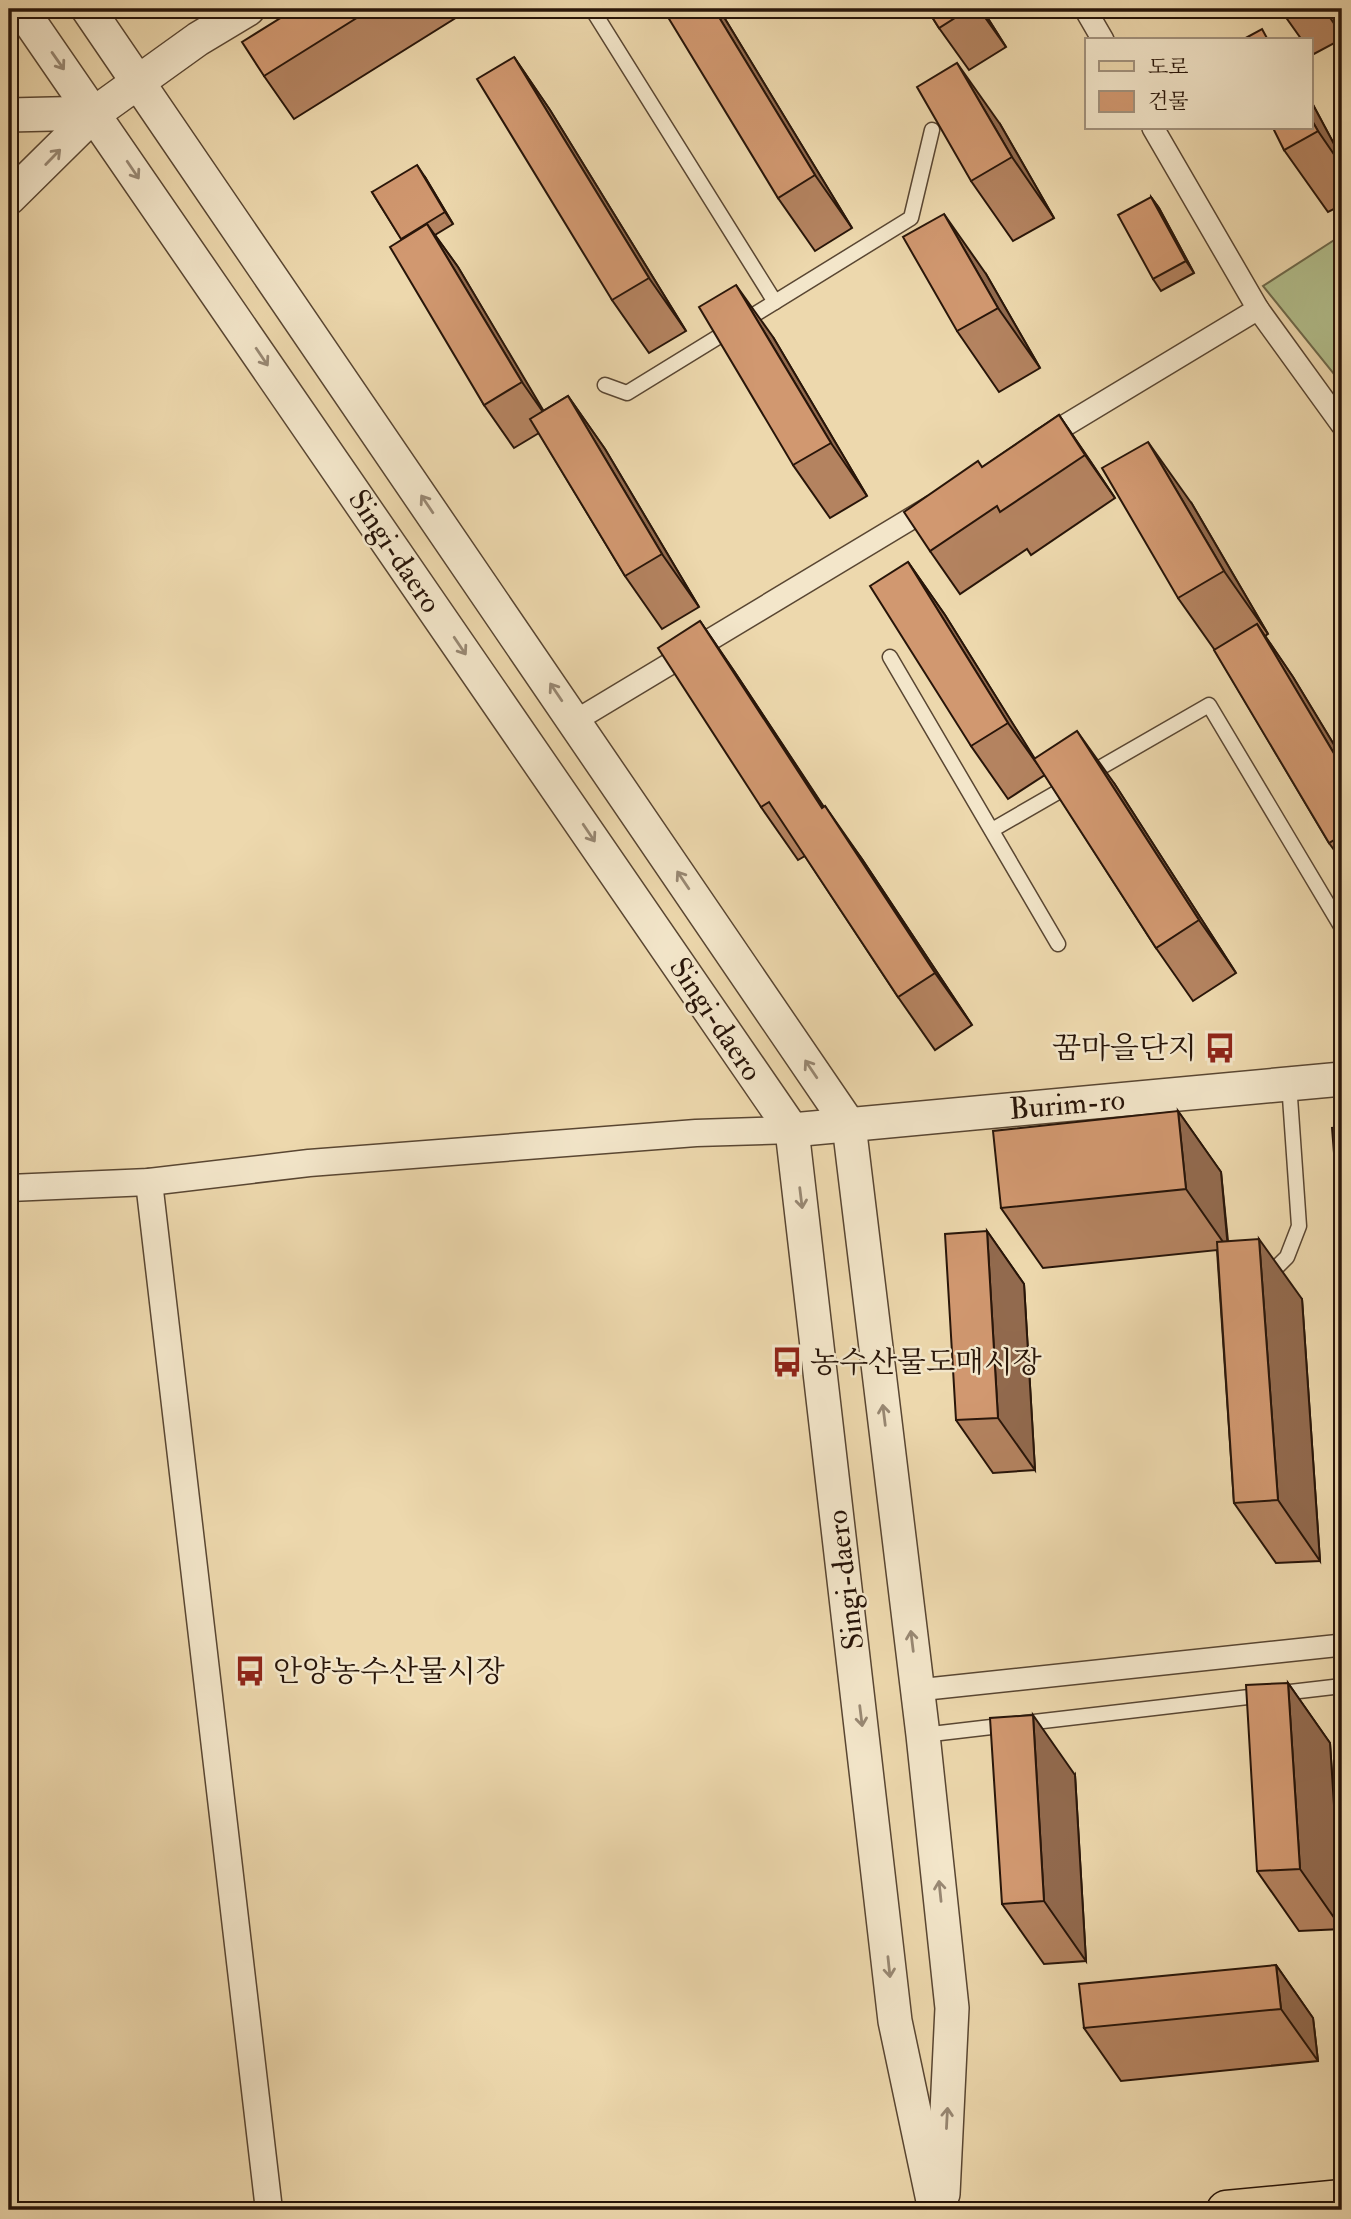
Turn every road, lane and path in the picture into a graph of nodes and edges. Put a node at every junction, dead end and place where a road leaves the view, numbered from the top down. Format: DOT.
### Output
graph roads {
  1 [pos="21,9"];
  2 [pos="88,9"];
  3 [pos="248,9"];
  4 [pos="592,9"];
  5 [pos="1085,9"];
  6 [pos="1102,38"];
  7 [pos="137,83"];
  8 [pos="95,113"];
  9 [pos="9,115"];
  10 [pos="932,130"];
  11 [pos="1154,130"];
  12 [pos="9,198"];
  13 [pos="775,302"];
  14 [pos="1258,309"];
  15 [pos="605,385"];
  16 [pos="1342,425"];
  17 [pos="1022,452"];
  18 [pos="951,494"];
  19 [pos="890,657"];
  20 [pos="575,721"];
  21 [pos="992,830"];
  22 [pos="1342,928"];
  23 [pos="1058,944"];
  24 [pos="1342,1079"];
  25 [pos="1289,1083"];
  26 [pos="849,1125"];
  27 [pos="792,1130"];
  28 [pos="149,1182"];
  29 [pos="9,1188"];
  30 [pos="1249,1282"];
  31 [pos="1342,1645"];
  32 [pos="1342,1686"];
  33 [pos="918,1690"];
  34 [pos="923,1735"];
  35 [pos="1342,2199"];
  36 [pos="269,2210"];
  37 [pos="935,2210"];
  38 [pos="942,2210"];
  39 [pos="1226,2210"];
  1 -- 8 [label="street, Singi-daero, one-way"];
  2 -- 7 [label="street, Singi-daero"];
  3 -- 7 [label="street"];
  4 -- 13 [label="lane"];
  5 -- 6 [label="street"];
  7 -- 8 [label="street"];
  20 -- 7 [label="street, Singi-daero, one-way"];
  8 -- 9 [label="street"];
  12 -- 8 [label="street, one-way"];
  8 -- 27 [label="street, Singi-daero, one-way"];
  10 -- 13 [label="lane"];
  11 -- 14 [label="street"];
  13 -- 15 [label="lane"];
  14 -- 16 [label="street"];
  14 -- 17 [label="street"];
  18 -- 20 [label="street"];
  19 -- 21 [label="lane"];
  26 -- 20 [label="street, Singi-daero, one-way"];
  21 -- 22 [label="lane"];
  21 -- 23 [label="lane"];
  24 -- 25 [label="street, Burim-ro"];
  25 -- 26 [label="street, Burim-ro"];
  25 -- 30 [label="lane"];
  26 -- 27 [label="street, Burim-ro"];
  33 -- 26 [label="street, Singi-daero, one-way"];
  27 -- 28 [label="street"];
  27 -- 37 [label="street, Singi-daero, one-way"];
  28 -- 29 [label="street"];
  28 -- 36 [label="street"];
  31 -- 33 [label="street"];
  32 -- 34 [label="lane"];
  33 -- 34 [label="street, Singi-daero"];
  38 -- 34 [label="street, Singi-daero, one-way"];
  35 -- 39 [label="main road"];
}
